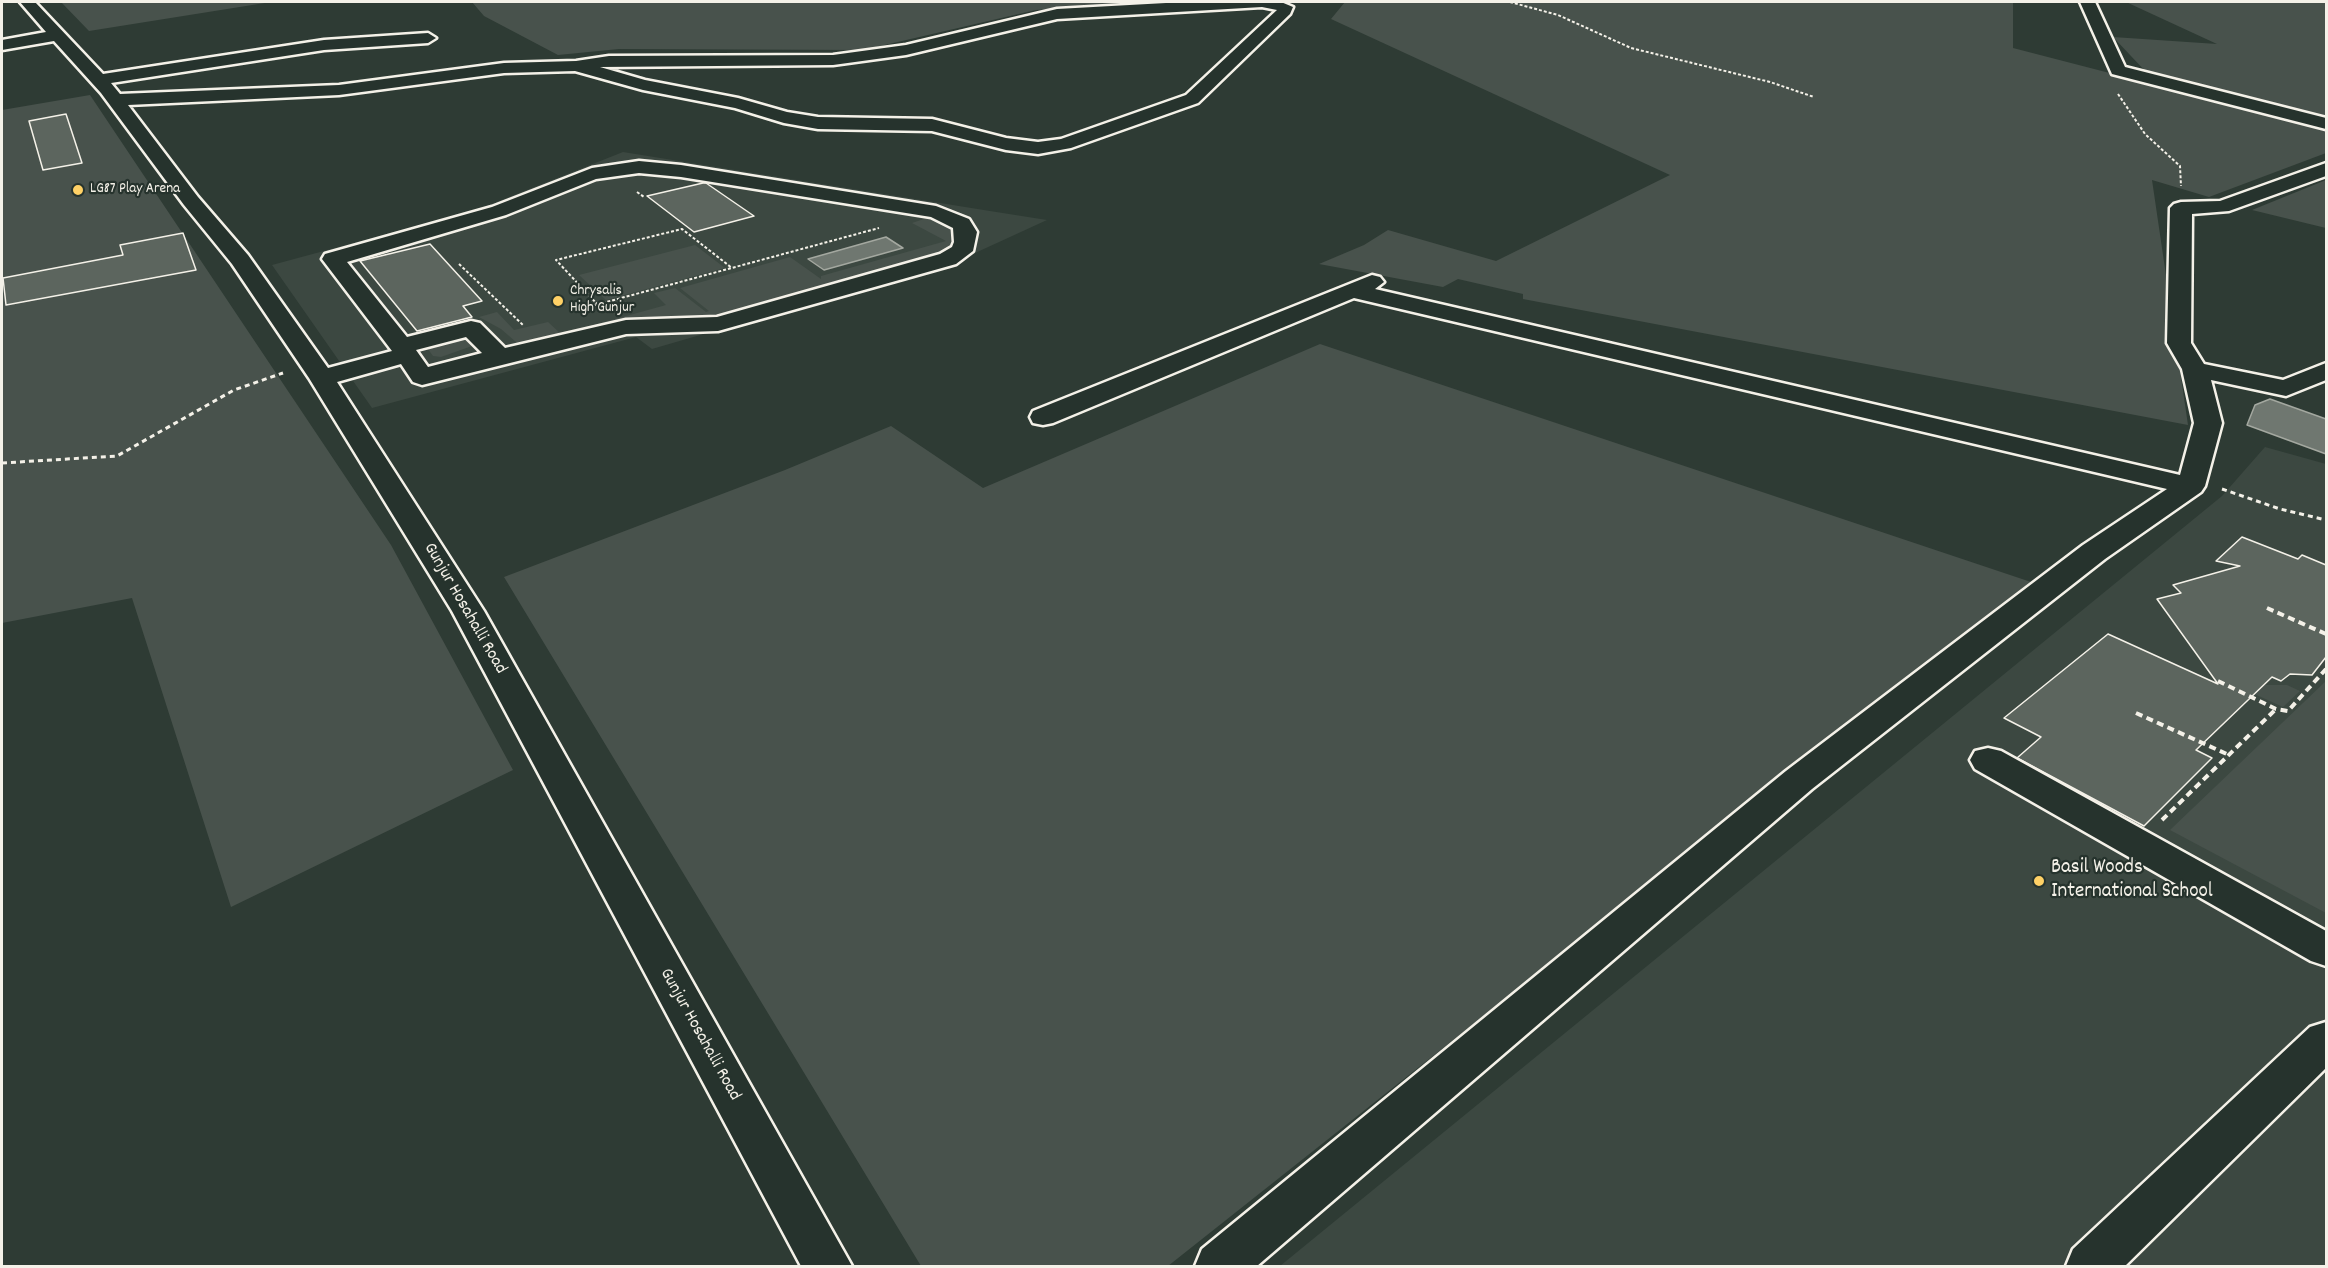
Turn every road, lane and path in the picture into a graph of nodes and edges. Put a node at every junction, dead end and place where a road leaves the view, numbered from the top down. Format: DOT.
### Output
graph roads {
  1 [pos="27,2"];
  2 [pos="1510,2"];
  3 [pos="2088,2"];
  4 [pos="338,27"];
  5 [pos="59,35"];
  6 [pos="428,38"];
  7 [pos="2,45"];
  8 [pos="576,66"];
  9 [pos="2118,70"];
  10 [pos="100,82"];
  11 [pos="1814,97"];
  12 [pos="2326,124"];
  13 [pos="2326,169"];
  14 [pos="2181,207"];
  15 [pos="880,228"];
  16 [pos="459,264"];
  17 [pos="733,268"];
  18 [pos="1382,278"];
  19 [pos="1354,291"];
  20 [pos="598,305"];
  21 [pos="587,308"];
  22 [pos="532,322"];
  23 [pos="404,350"];
  24 [pos="499,356"];
  25 [pos="2195,369"];
  26 [pos="317,371"];
  27 [pos="2326,371"];
  28 [pos="1043,417"];
  29 [pos="2,463"];
  30 [pos="2192,483"];
  31 [pos="2326,520"];
  32 [pos="2267,608"];
  33 [pos="2326,634"];
  34 [pos="2326,669"];
  35 [pos="2218,681"];
  36 [pos="2276,710"];
  37 [pos="2136,713"];
  38 [pos="2229,755"];
  39 [pos="1988,760"];
  40 [pos="2138,844"];
  41 [pos="2326,950"];
  42 [pos="2326,1040"];
  43 [pos="827,1266"];
  44 [pos="1220,1266"];
  45 [pos="2091,1266"];
  1 -- 5 [label="street, Gunjur Hosahalli Road"];
  2 -- 11 [label="path"];
  3 -- 9 [label="street"];
  4 -- 10 [label="street"];
  5 -- 7 [label="street"];
  5 -- 10 [label="street, Gunjur Hosahalli Road"];
  6 -- 10 [label="street"];
  8 -- 8 [label="street"];
  8 -- 10 [label="street"];
  9 -- 12 [label="street"];
  9 -- 14 [label="path"];
  10 -- 26 [label="street, Gunjur Hosahalli Road"];
  13 -- 14 [label="street"];
  14 -- 25 [label="street"];
  15 -- 17 [label="path"];
  16 -- 22 [label="path"];
  17 -- 20 [label="path"];
  17 -- 20 [label="path"];
  18 -- 19 [label="street"];
  19 -- 28 [label="street"];
  19 -- 30 [label="street"];
  20 -- 21 [label="path"];
  23 -- 24 [label="street"];
  23 -- 24 [label="street"];
  23 -- 24 [label="street"];
  23 -- 26 [label="street"];
  25 -- 27 [label="street"];
  25 -- 30 [label="street"];
  26 -- 29 [label="path"];
  26 -- 43 [label="street, Gunjur Hosahalli Road"];
  30 -- 31 [label="path"];
  30 -- 44 [label="street"];
  32 -- 33 [label="path"];
  34 -- 36 [label="path"];
  35 -- 36 [label="path"];
  36 -- 38 [label="path"];
  37 -- 38 [label="path"];
  38 -- 40 [label="path"];
  39 -- 40 [label="street"];
  40 -- 41 [label="street"];
  42 -- 45 [label="street"];
}
